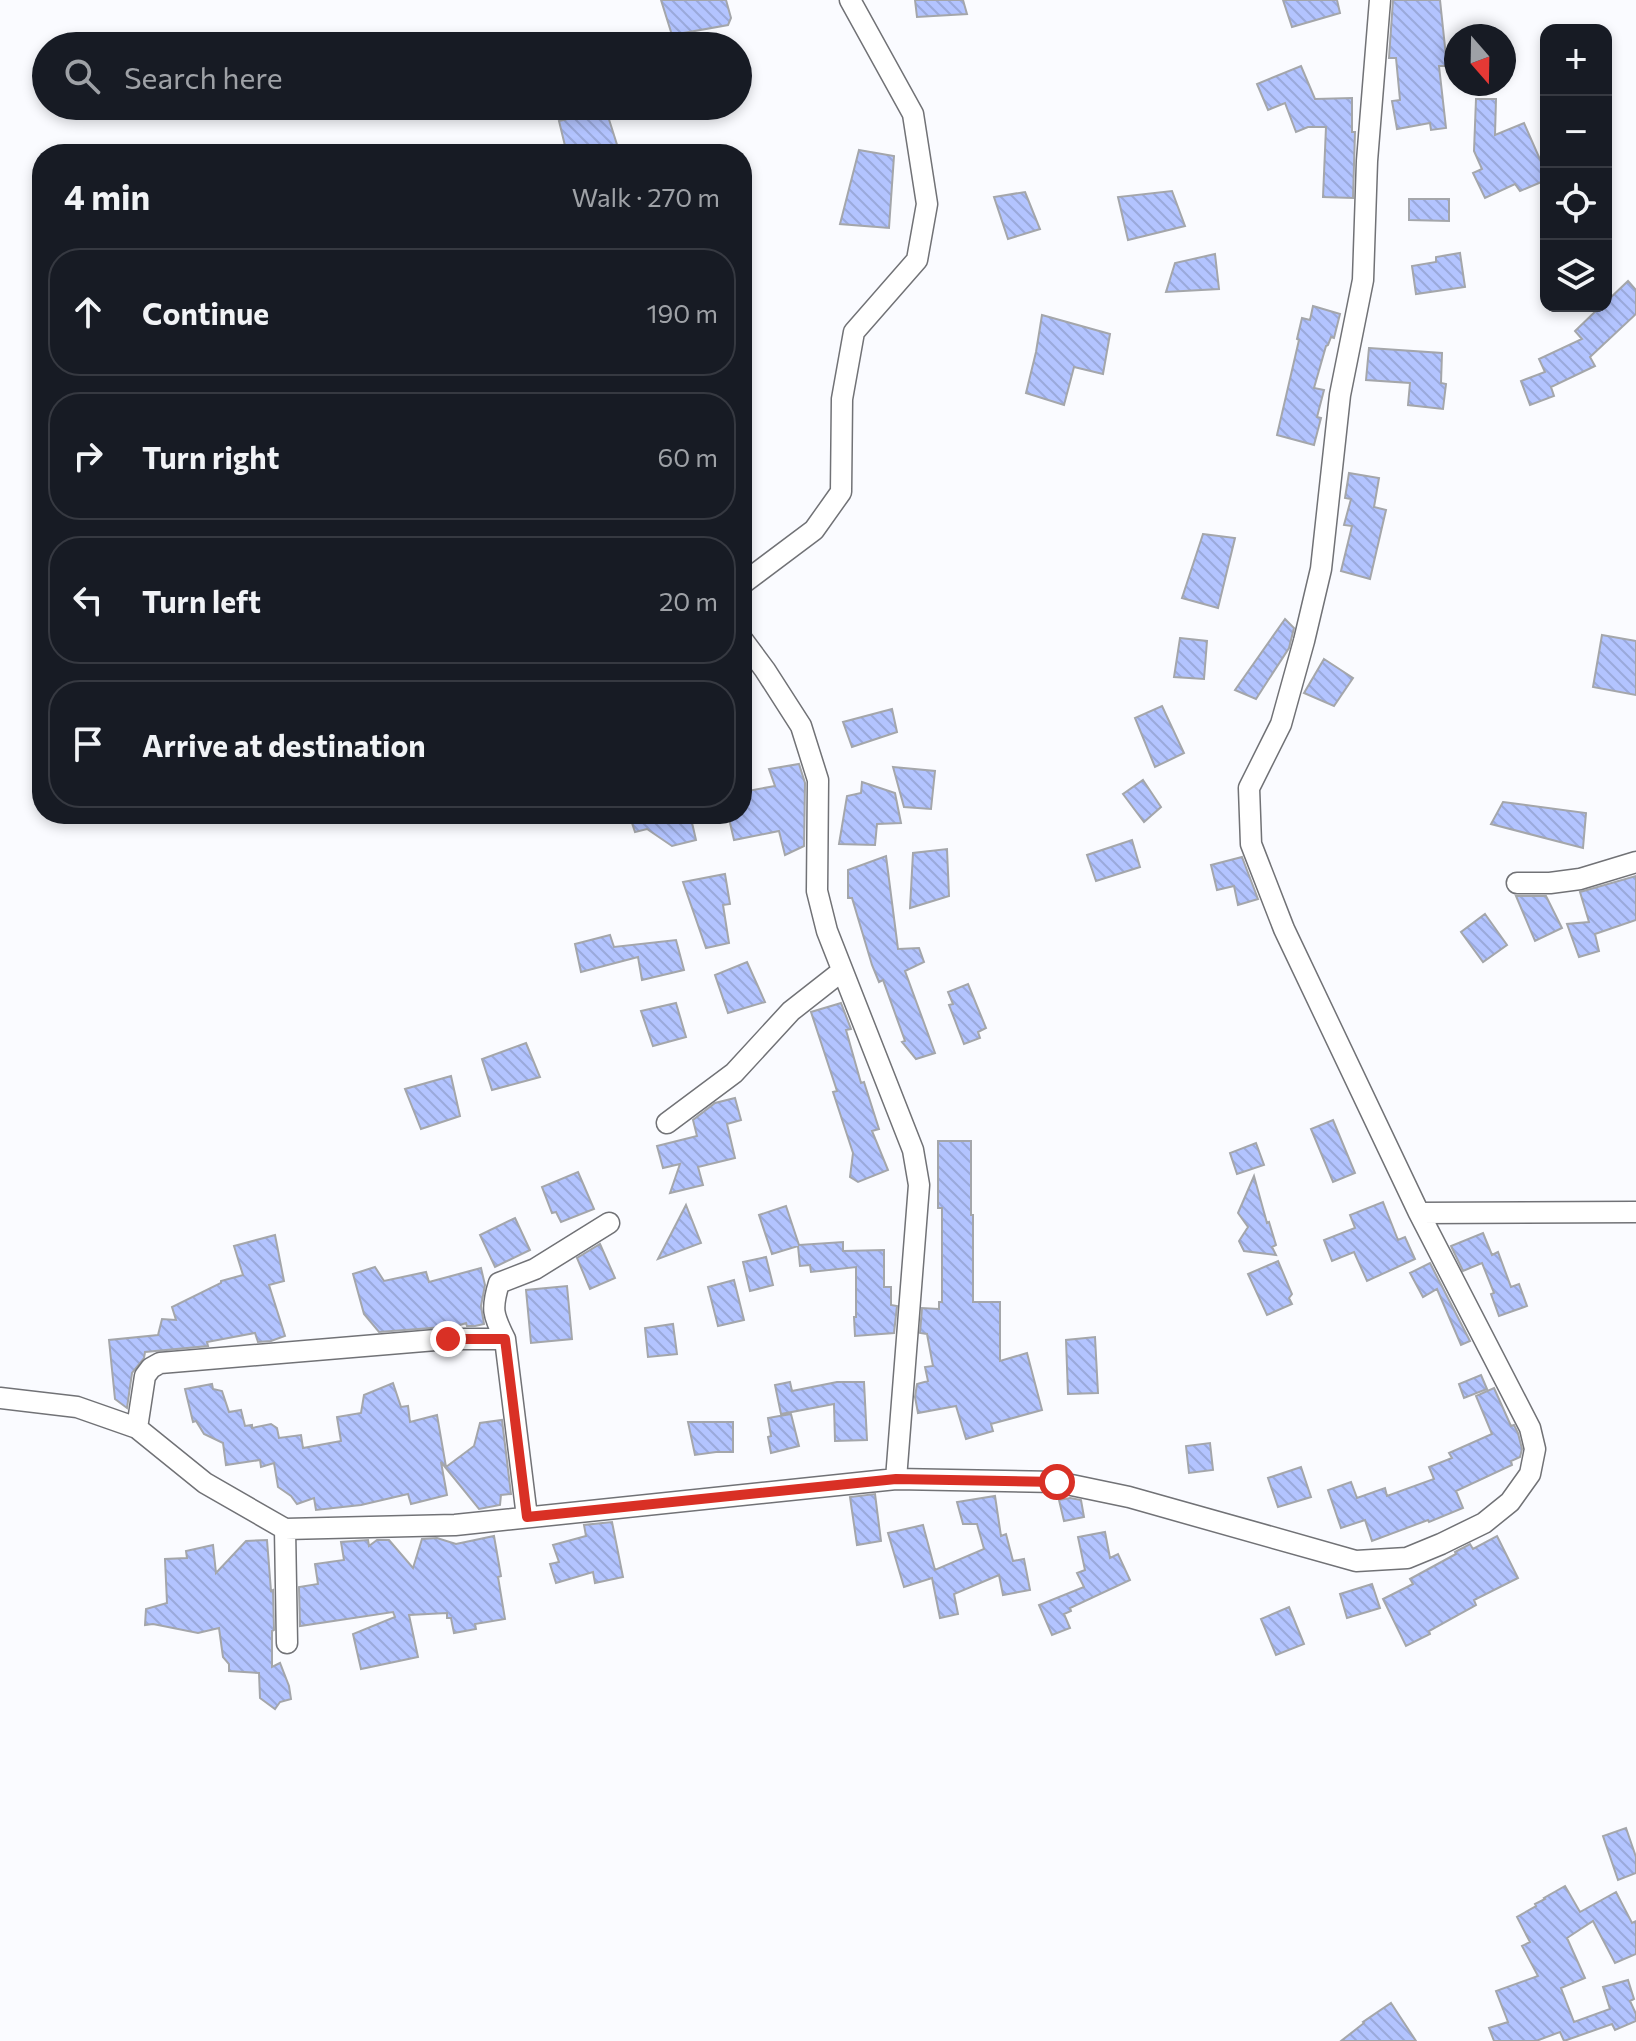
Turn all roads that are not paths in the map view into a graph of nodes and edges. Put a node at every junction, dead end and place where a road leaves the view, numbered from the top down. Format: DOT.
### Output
graph roads {
  1 [pos="850,0"];
  2 [pos="1380,0"];
  3 [pos="752,576"];
  4 [pos="752,652"];
  5 [pos="1636,862"];
  6 [pos="1517,883"];
  7 [pos="842,971"];
  8 [pos="667,1123"];
  9 [pos="1636,1212"];
  10 [pos="1419,1213"];
  11 [pos="609,1223"];
  12 [pos="505,1339"];
  13 [pos="0,1398"];
  14 [pos="137,1428"];
  15 [pos="896,1479"];
  16 [pos="527,1517"];
  17 [pos="285,1529"];
  18 [pos="287,1643"];
  1 -- 3 [label="street"];
  2 -- 10 [label="street"];
  4 -- 7 [label="street"];
  5 -- 6 [label="street"];
  7 -- 8 [label="street"];
  7 -- 15 [label="street"];
  9 -- 10 [label="street"];
  10 -- 15 [label="street"];
  11 -- 12 [label="street"];
  12 -- 14 [label="street"];
  12 -- 16 [label="street"];
  13 -- 14 [label="street"];
  14 -- 17 [label="street"];
  15 -- 16 [label="street"];
  16 -- 17 [label="street"];
  17 -- 18 [label="street"];
}
